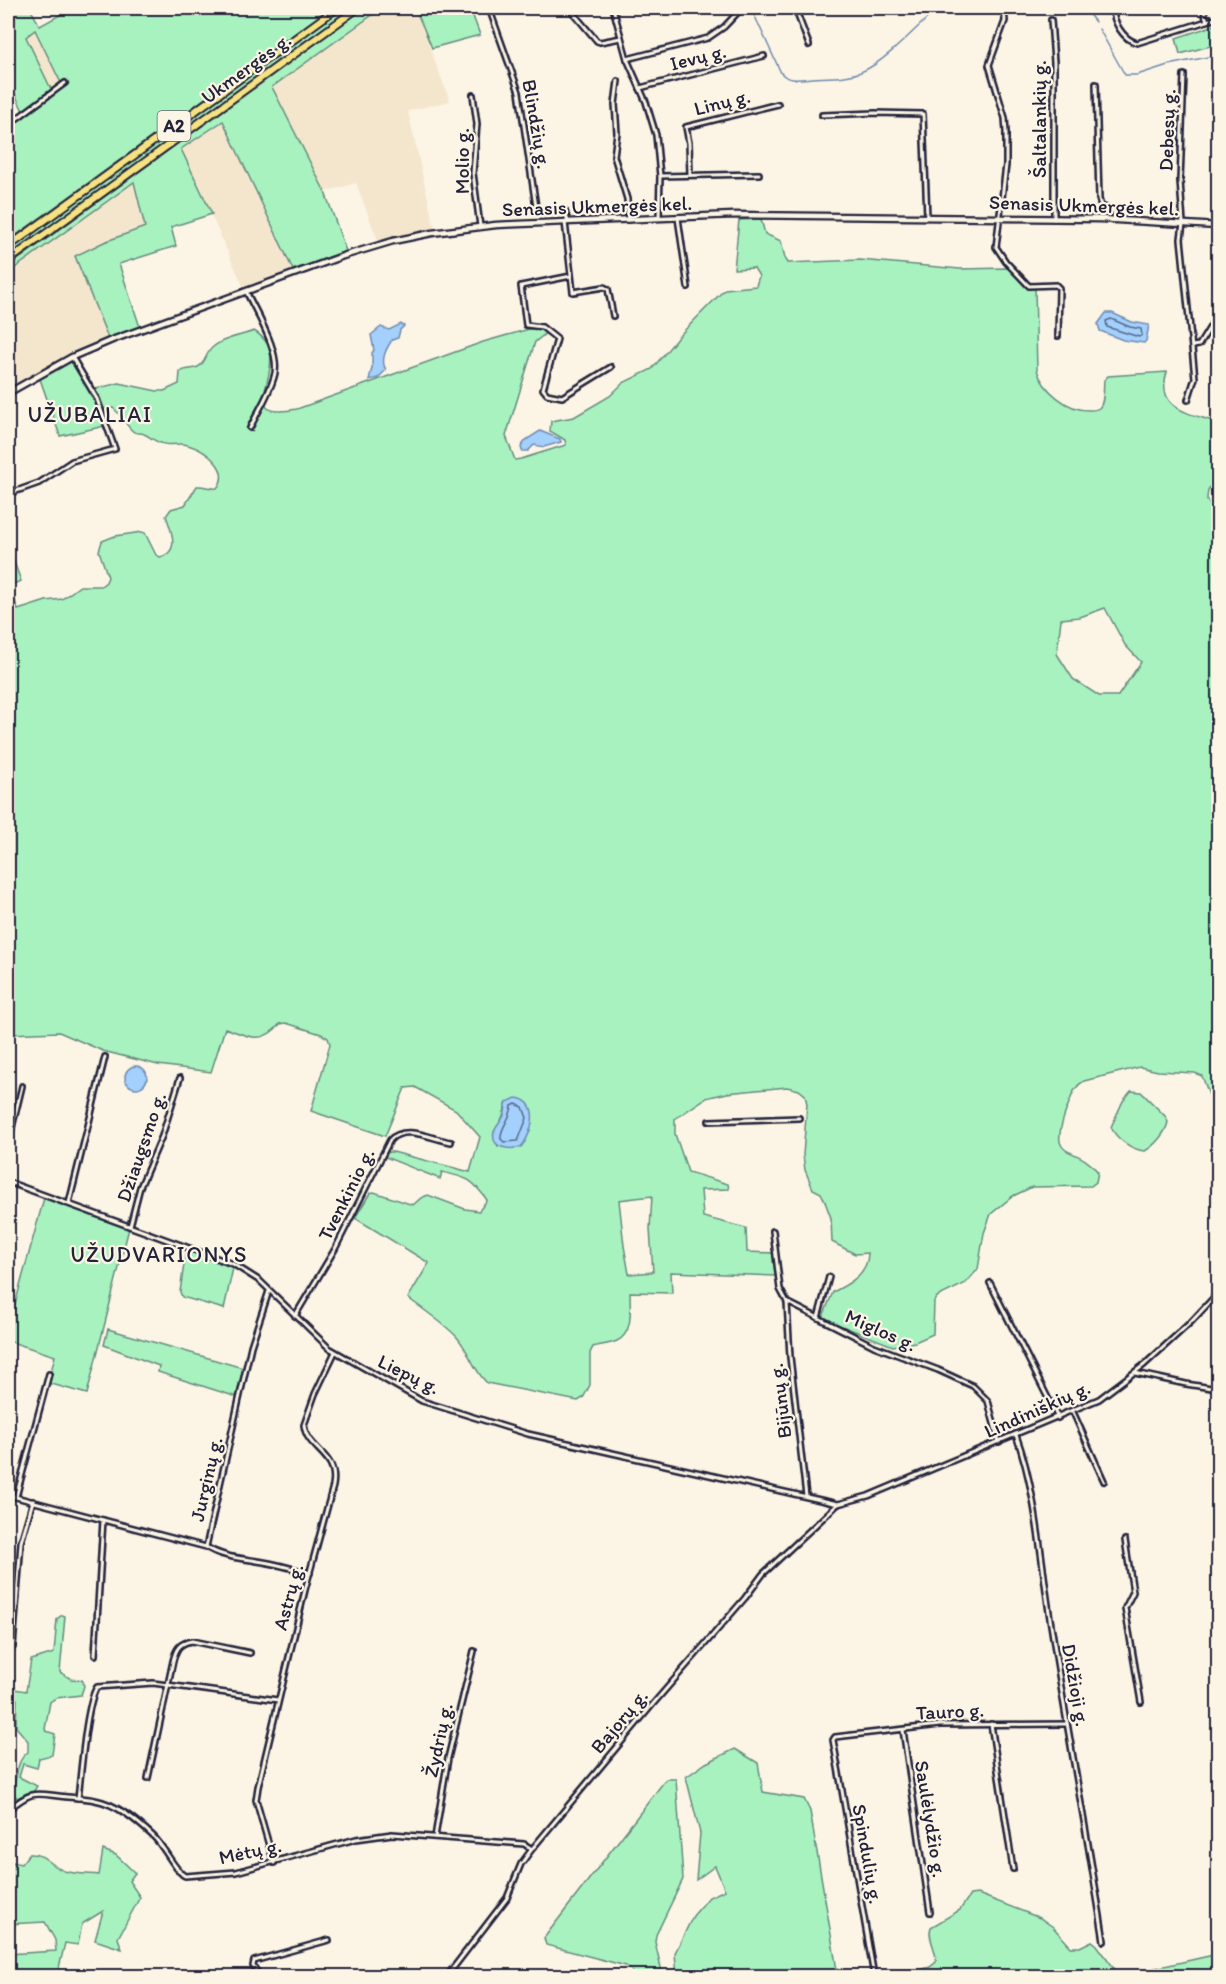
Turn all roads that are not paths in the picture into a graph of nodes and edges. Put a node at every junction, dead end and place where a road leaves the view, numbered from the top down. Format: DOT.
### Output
graph roads {
  1 [pos="337,8"];
  2 [pos="358,8"];
  3 [pos="489,8"];
  4 [pos="569,8"];
  5 [pos="613,8"];
  6 [pos="742,8"];
  7 [pos="803,8"];
  8 [pos="1004,8"];
  9 [pos="1112,8"];
  10 [pos="1203,8"];
  11 [pos="796,9"];
  12 [pos="1218,18"];
  13 [pos="1051,20"];
  14 [pos="1207,21"];
  15 [pos="621,38"];
  16 [pos="809,45"];
  17 [pos="764,56"];
  18 [pos="627,59"];
  19 [pos="1184,75"];
  20 [pos="618,81"];
  21 [pos="65,83"];
  22 [pos="1096,84"];
  23 [pos="639,88"];
  24 [pos="473,95"];
  25 [pos="778,104"];
  26 [pos="822,115"];
  27 [pos="8,125"];
  28 [pos="759,174"];
  29 [pos="690,175"];
  30 [pos="660,176"];
  31 [pos="927,217"];
  32 [pos="658,218"];
  33 [pos="678,218"];
  34 [pos="1001,218"];
  35 [pos="1054,219"];
  36 [pos="628,220"];
  37 [pos="1115,220"];
  38 [pos="567,222"];
  39 [pos="1182,223"];
  40 [pos="480,226"];
  41 [pos="1218,226"];
  42 [pos="9,246"];
  43 [pos="8,263"];
  44 [pos="571,276"];
  45 [pos="688,287"];
  46 [pos="246,291"];
  47 [pos="1218,314"];
  48 [pos="613,316"];
  49 [pos="1058,336"];
  50 [pos="1192,346"];
  51 [pos="72,357"];
  52 [pos="611,367"];
  53 [pos="8,393"];
  54 [pos="1188,400"];
  55 [pos="250,428"];
  56 [pos="8,494"];
  57 [pos="105,1057"];
  58 [pos="180,1078"];
  59 [pos="22,1086"];
  60 [pos="799,1118"];
  61 [pos="710,1121"];
  62 [pos="450,1142"];
  63 [pos="8,1144"];
  64 [pos="8,1182"];
  65 [pos="69,1204"];
  66 [pos="130,1226"];
  67 [pos="773,1231"];
  68 [pos="829,1277"];
  69 [pos="990,1283"];
  70 [pos="269,1290"];
  71 [pos="1218,1293"];
  72 [pos="787,1302"];
  73 [pos="295,1316"];
  74 [pos="818,1318"];
  75 [pos="335,1352"];
  76 [pos="1134,1372"];
  77 [pos="49,1374"];
  78 [pos="1218,1389"];
  79 [pos="1072,1412"];
  80 [pos="1058,1418"];
  81 [pos="1016,1435"];
  82 [pos="999,1442"];
  83 [pos="1104,1481"];
  84 [pos="8,1494"];
  85 [pos="806,1496"];
  86 [pos="16,1497"];
  87 [pos="33,1501"];
  88 [pos="838,1504"];
  89 [pos="103,1520"];
  90 [pos="1125,1540"];
  91 [pos="206,1547"];
  92 [pos="310,1573"];
  93 [pos="13,1647"];
  94 [pos="474,1651"];
  95 [pos="250,1653"];
  96 [pos="95,1655"];
  97 [pos="168,1684"];
  98 [pos="278,1700"];
  99 [pos="1141,1702"];
  100 [pos="991,1724"];
  101 [pos="1067,1724"];
  102 [pos="903,1730"];
  103 [pos="835,1737"];
  104 [pos="148,1778"];
  105 [pos="78,1798"];
  106 [pos="8,1810"];
  107 [pos="435,1837"];
  108 [pos="532,1848"];
  109 [pos="274,1863"];
  110 [pos="1013,1869"];
  111 [pos="930,1912"];
  112 [pos="329,1940"];
  113 [pos="1104,1941"];
  114 [pos="260,1977"];
  115 [pos="447,1977"];
  116 [pos="874,1977"];
  1 -- 42 [label="highway, Ukmergės g. / A2"];
  2 -- 43 [label="highway, Ukmergės g. / A2"];
  3 -- 38 [label="street, Blindžių g."];
  4 -- 15 [label="street"];
  5 -- 15 [label="street"];
  6 -- 18 [label="street"];
  7 -- 11 [label="street"];
  8 -- 34 [label="street"];
  9 -- 14 [label="street"];
  10 -- 14 [label="street"];
  11 -- 16 [label="street"];
  12 -- 14 [label="street"];
  13 -- 35 [label="street, Šaltalankių g."];
  15 -- 18 [label="street"];
  17 -- 23 [label="street, Ievų g."];
  18 -- 23 [label="street"];
  19 -- 39 [label="street, Debesų g."];
  20 -- 36 [label="street"];
  21 -- 27 [label="street"];
  22 -- 37 [label="street"];
  23 -- 30 [label="street"];
  24 -- 40 [label="street, Molio g."];
  25 -- 29 [label="street, Linų g."];
  26 -- 31 [label="street"];
  28 -- 29 [label="street"];
  29 -- 30 [label="street"];
  30 -- 32 [label="street"];
  31 -- 33 [label="main road, Senasis Ukmergės kel."];
  31 -- 34 [label="main road, Senasis Ukmergės kel."];
  32 -- 33 [label="main road, Senasis Ukmergės kel."];
  32 -- 36 [label="main road, Senasis Ukmergės kel."];
  33 -- 45 [label="street"];
  34 -- 35 [label="main road, Senasis Ukmergės kel."];
  34 -- 49 [label="street"];
  35 -- 37 [label="main road, Senasis Ukmergės kel."];
  36 -- 38 [label="main road, Senasis Ukmergės kel."];
  37 -- 39 [label="main road, Senasis Ukmergės kel."];
  38 -- 40 [label="main road, Senasis Ukmergės kel."];
  38 -- 44 [label="street"];
  39 -- 41 [label="main road, Senasis Ukmergės kel."];
  39 -- 50 [label="street, Debesų g."];
  40 -- 46 [label="main road, Senasis Ukmergės kel."];
  44 -- 48 [label="street"];
  44 -- 52 [label="street"];
  46 -- 51 [label="main road, Senasis Ukmergės kel."];
  46 -- 55 [label="street"];
  47 -- 50 [label="street"];
  50 -- 54 [label="street, Debesų g."];
  51 -- 53 [label="main road, Senasis Ukmergės kel."];
  51 -- 56 [label="street"];
  57 -- 65 [label="street"];
  58 -- 66 [label="street, Džiaugsmo g."];
  59 -- 63 [label="street"];
  60 -- 61 [label="street"];
  62 -- 73 [label="street, Tvenkinio g."];
  64 -- 65 [label="street, Liepų g."];
  65 -- 66 [label="street, Liepų g."];
  66 -- 70 [label="street, Liepų g."];
  67 -- 72 [label="street"];
  68 -- 74 [label="street"];
  69 -- 80 [label="street"];
  70 -- 73 [label="street, Liepų g."];
  70 -- 91 [label="street, Jurginų g."];
  71 -- 76 [label="street, Lindiniškių g."];
  72 -- 74 [label="street, Miglos g."];
  72 -- 85 [label="street, Bijūnų g."];
  73 -- 75 [label="street, Liepų g."];
  74 -- 82 [label="street, Miglos g."];
  75 -- 85 [label="street, Liepų g."];
  75 -- 92 [label="street, Astrų g."];
  76 -- 78 [label="street"];
  76 -- 79 [label="street, Lindiniškių g."];
  77 -- 86 [label="street"];
  79 -- 80 [label="street, Lindiniškių g."];
  79 -- 83 [label="street"];
  80 -- 81 [label="street, Lindiniškių g."];
  81 -- 82 [label="street, Lindiniškių g."];
  81 -- 101 [label="street, Didžioji g."];
  82 -- 88 [label="street, Lindiniškių g."];
  84 -- 86 [label="street, Jurginų g."];
  85 -- 88 [label="street, Liepų g."];
  86 -- 87 [label="street, Jurginų g."];
  87 -- 89 [label="street, Jurginų g."];
  87 -- 93 [label="street"];
  88 -- 108 [label="street, Bajorų g."];
  89 -- 91 [label="street, Jurginų g."];
  89 -- 96 [label="street"];
  90 -- 99 [label="street"];
  91 -- 92 [label="street"];
  92 -- 98 [label="street, Astrų g."];
  94 -- 107 [label="street, Žydrių g."];
  95 -- 97 [label="street"];
  97 -- 98 [label="street"];
  97 -- 104 [label="street"];
  97 -- 105 [label="street"];
  98 -- 109 [label="street, Astrų g."];
  100 -- 101 [label="street, Tauro g."];
  100 -- 102 [label="street, Tauro g."];
  100 -- 110 [label="street"];
  101 -- 113 [label="street, Didžioji g."];
  102 -- 103 [label="street, Tauro g."];
  102 -- 111 [label="street, Saulėlydžio g."];
  103 -- 116 [label="street, Spindulių g."];
  105 -- 106 [label="street, Mėtų g."];
  105 -- 109 [label="street, Mėtų g."];
  107 -- 108 [label="street, Mėtų g."];
  107 -- 109 [label="street, Mėtų g."];
  108 -- 115 [label="street, Bajorų g."];
  112 -- 114 [label="street"];
}
